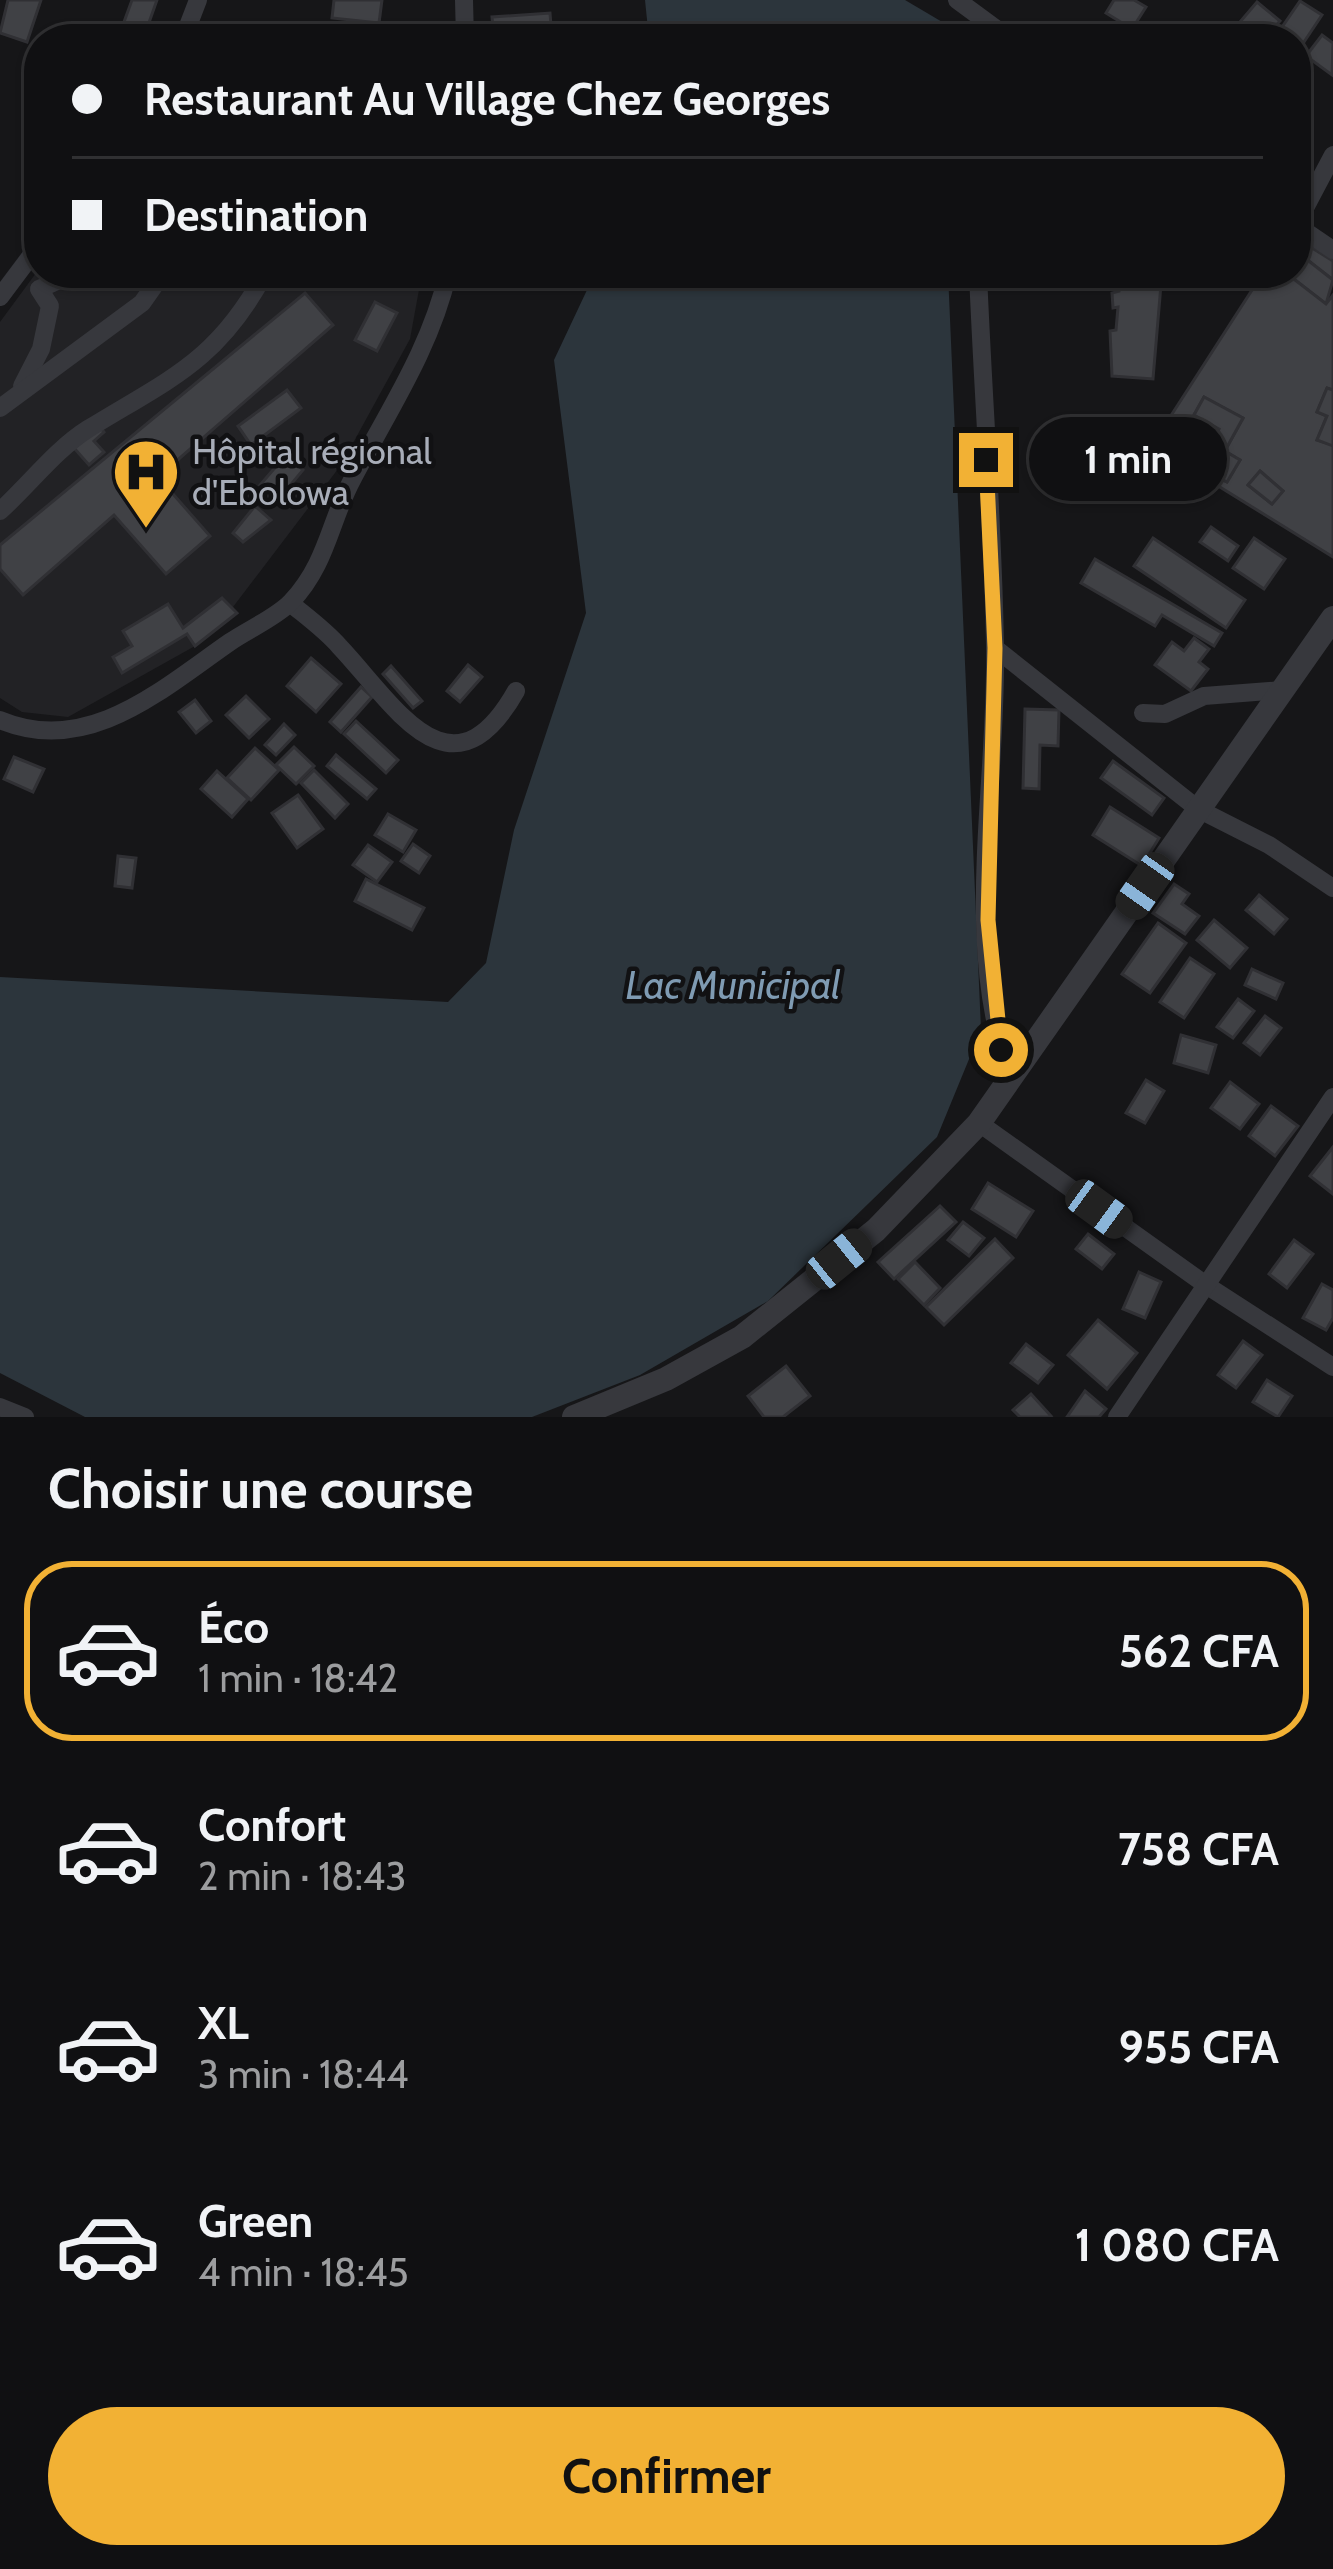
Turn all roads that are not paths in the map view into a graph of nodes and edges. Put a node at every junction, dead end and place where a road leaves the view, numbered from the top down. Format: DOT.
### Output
graph roads {
  1 [pos="957,0"];
  2 [pos="990,24"];
  3 [pos="1333,155"];
  4 [pos="1311,197"];
  5 [pos="24,265"];
  6 [pos="41,288"];
  7 [pos="153,288"];
  8 [pos="257,288"];
  9 [pos="444,288"];
  10 [pos="979,288"];
  11 [pos="0,297"];
  12 [pos="18,394"];
  13 [pos="0,408"];
  14 [pos="0,511"];
  15 [pos="290,603"];
  16 [pos="1333,618"];
  17 [pos="995,648"];
  18 [pos="1282,690"];
  19 [pos="515,691"];
  20 [pos="1143,712"];
  21 [pos="0,720"];
  22 [pos="1198,809"];
  23 [pos="1333,889"];
  24 [pos="1012,1080"];
  25 [pos="1333,1097"];
  26 [pos="980,1123"];
  27 [pos="1206,1286"];
  28 [pos="1333,1367"];
  29 [pos="0,1407"];
  30 [pos="25,1417"];
  31 [pos="574,1417"];
  32 [pos="1117,1417"];
  1 -- 2 [label="street"];
  3 -- 4 [label="street"];
  5 -- 11 [label="street"];
  6 -- 12 [label="street"];
  7 -- 12 [label="street"];
  8 -- 14 [label="street"];
  9 -- 15 [label="street"];
  10 -- 17 [label="street"];
  12 -- 13 [label="street"];
  15 -- 19 [label="street"];
  15 -- 21 [label="street"];
  16 -- 18 [label="street"];
  17 -- 22 [label="street"];
  17 -- 24 [label="street"];
  18 -- 20 [label="street"];
  18 -- 22 [label="street"];
  22 -- 23 [label="street"];
  22 -- 24 [label="street"];
  24 -- 26 [label="street"];
  25 -- 27 [label="street"];
  26 -- 27 [label="street"];
  26 -- 31 [label="street"];
  27 -- 28 [label="street"];
  27 -- 32 [label="street"];
  29 -- 30 [label="street"];
}
